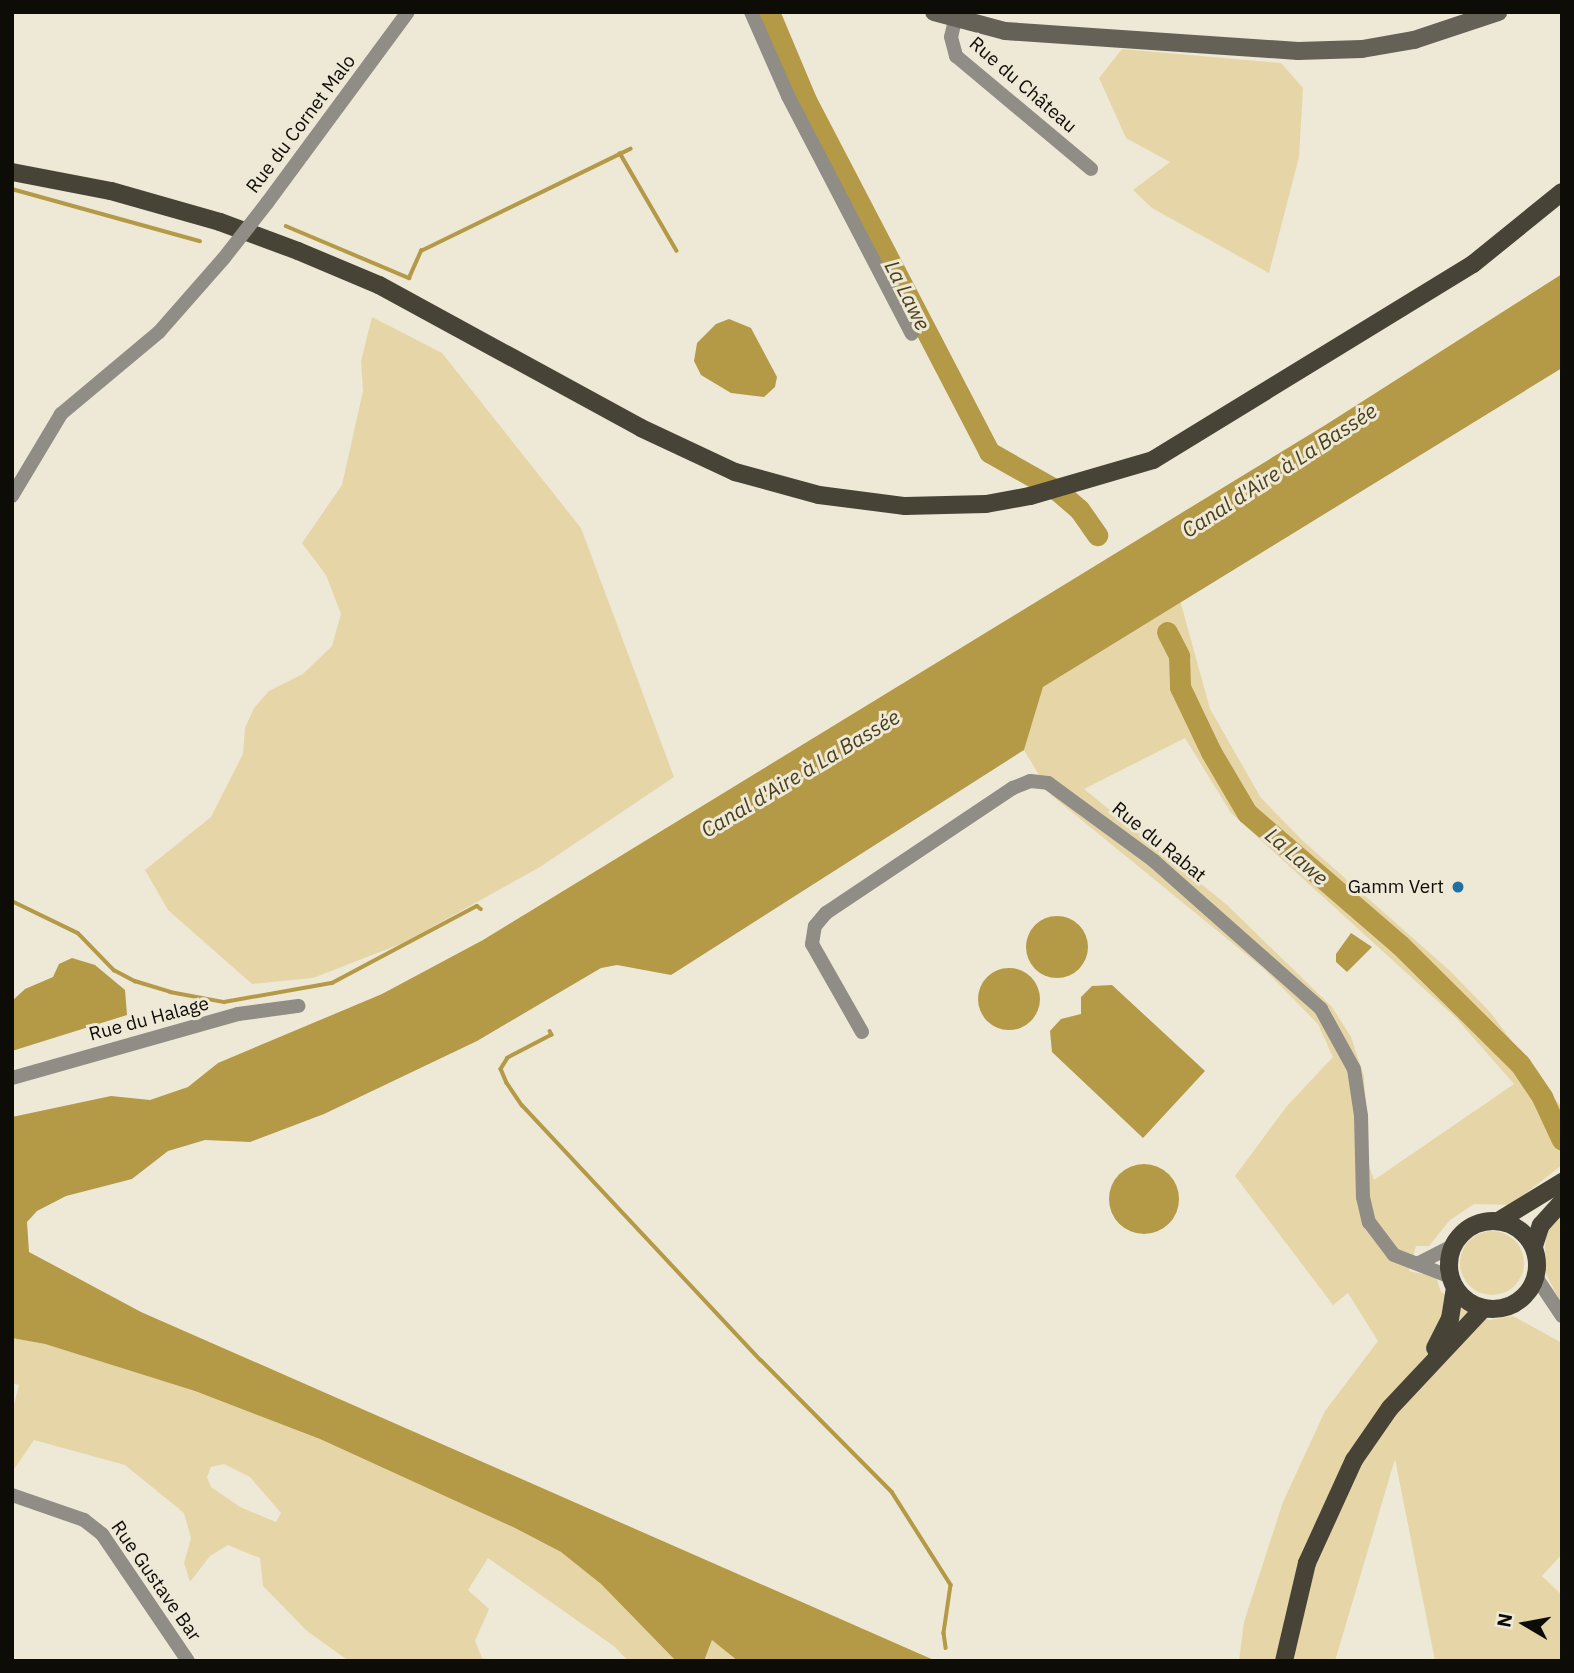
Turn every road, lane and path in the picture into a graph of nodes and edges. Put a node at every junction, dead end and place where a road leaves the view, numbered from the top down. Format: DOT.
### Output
graph roads {
  1 [pos="408,12"];
  2 [pos="751,12"];
  3 [pos="934,12"];
  4 [pos="1498,12"];
  5 [pos="956,20"];
  6 [pos="1091,169"];
  7 [pos="12,172"];
  8 [pos="1562,192"];
  9 [pos="912,334"];
  10 [pos="12,496"];
  11 [pos="298,1006"];
  12 [pos="862,1032"];
  13 [pos="12,1078"];
  14 [pos="1562,1182"];
  15 [pos="1562,1202"];
  16 [pos="1500,1220"];
  17 [pos="1534,1246"];
  18 [pos="1453,1247"];
  19 [pos="1419,1263"];
  20 [pos="1536,1277"];
  21 [pos="1453,1282"];
  22 [pos="1484,1308"];
  23 [pos="1562,1316"];
  24 [pos="1424,1370"];
  25 [pos="12,1495"];
  26 [pos="188,1661"];
  27 [pos="1284,1661"];
  1 -- 10 [label="street, Rue du Cornet Malo, bridge"];
  2 -- 9 [label="street"];
  3 -- 5 [label="main road"];
  4 -- 5 [label="main road"];
  5 -- 6 [label="street, Rue du Château"];
  7 -- 8 [label="main road"];
  11 -- 13 [label="street, Rue du Halage"];
  12 -- 19 [label="street, Rue du Rabat"];
  14 -- 16 [label="main road"];
  15 -- 17 [label="main road"];
  16 -- 17 [label="main road"];
  16 -- 18 [label="main road"];
  17 -- 20 [label="main road"];
  18 -- 19 [label="street"];
  18 -- 21 [label="main road"];
  19 -- 21 [label="street, Rue du Rabat"];
  20 -- 22 [label="main road"];
  20 -- 23 [label="street"];
  21 -- 22 [label="main road"];
  21 -- 24 [label="main road"];
  22 -- 24 [label="main road"];
  24 -- 27 [label="main road"];
  25 -- 26 [label="street, Rue Gustave Bar"];
}
